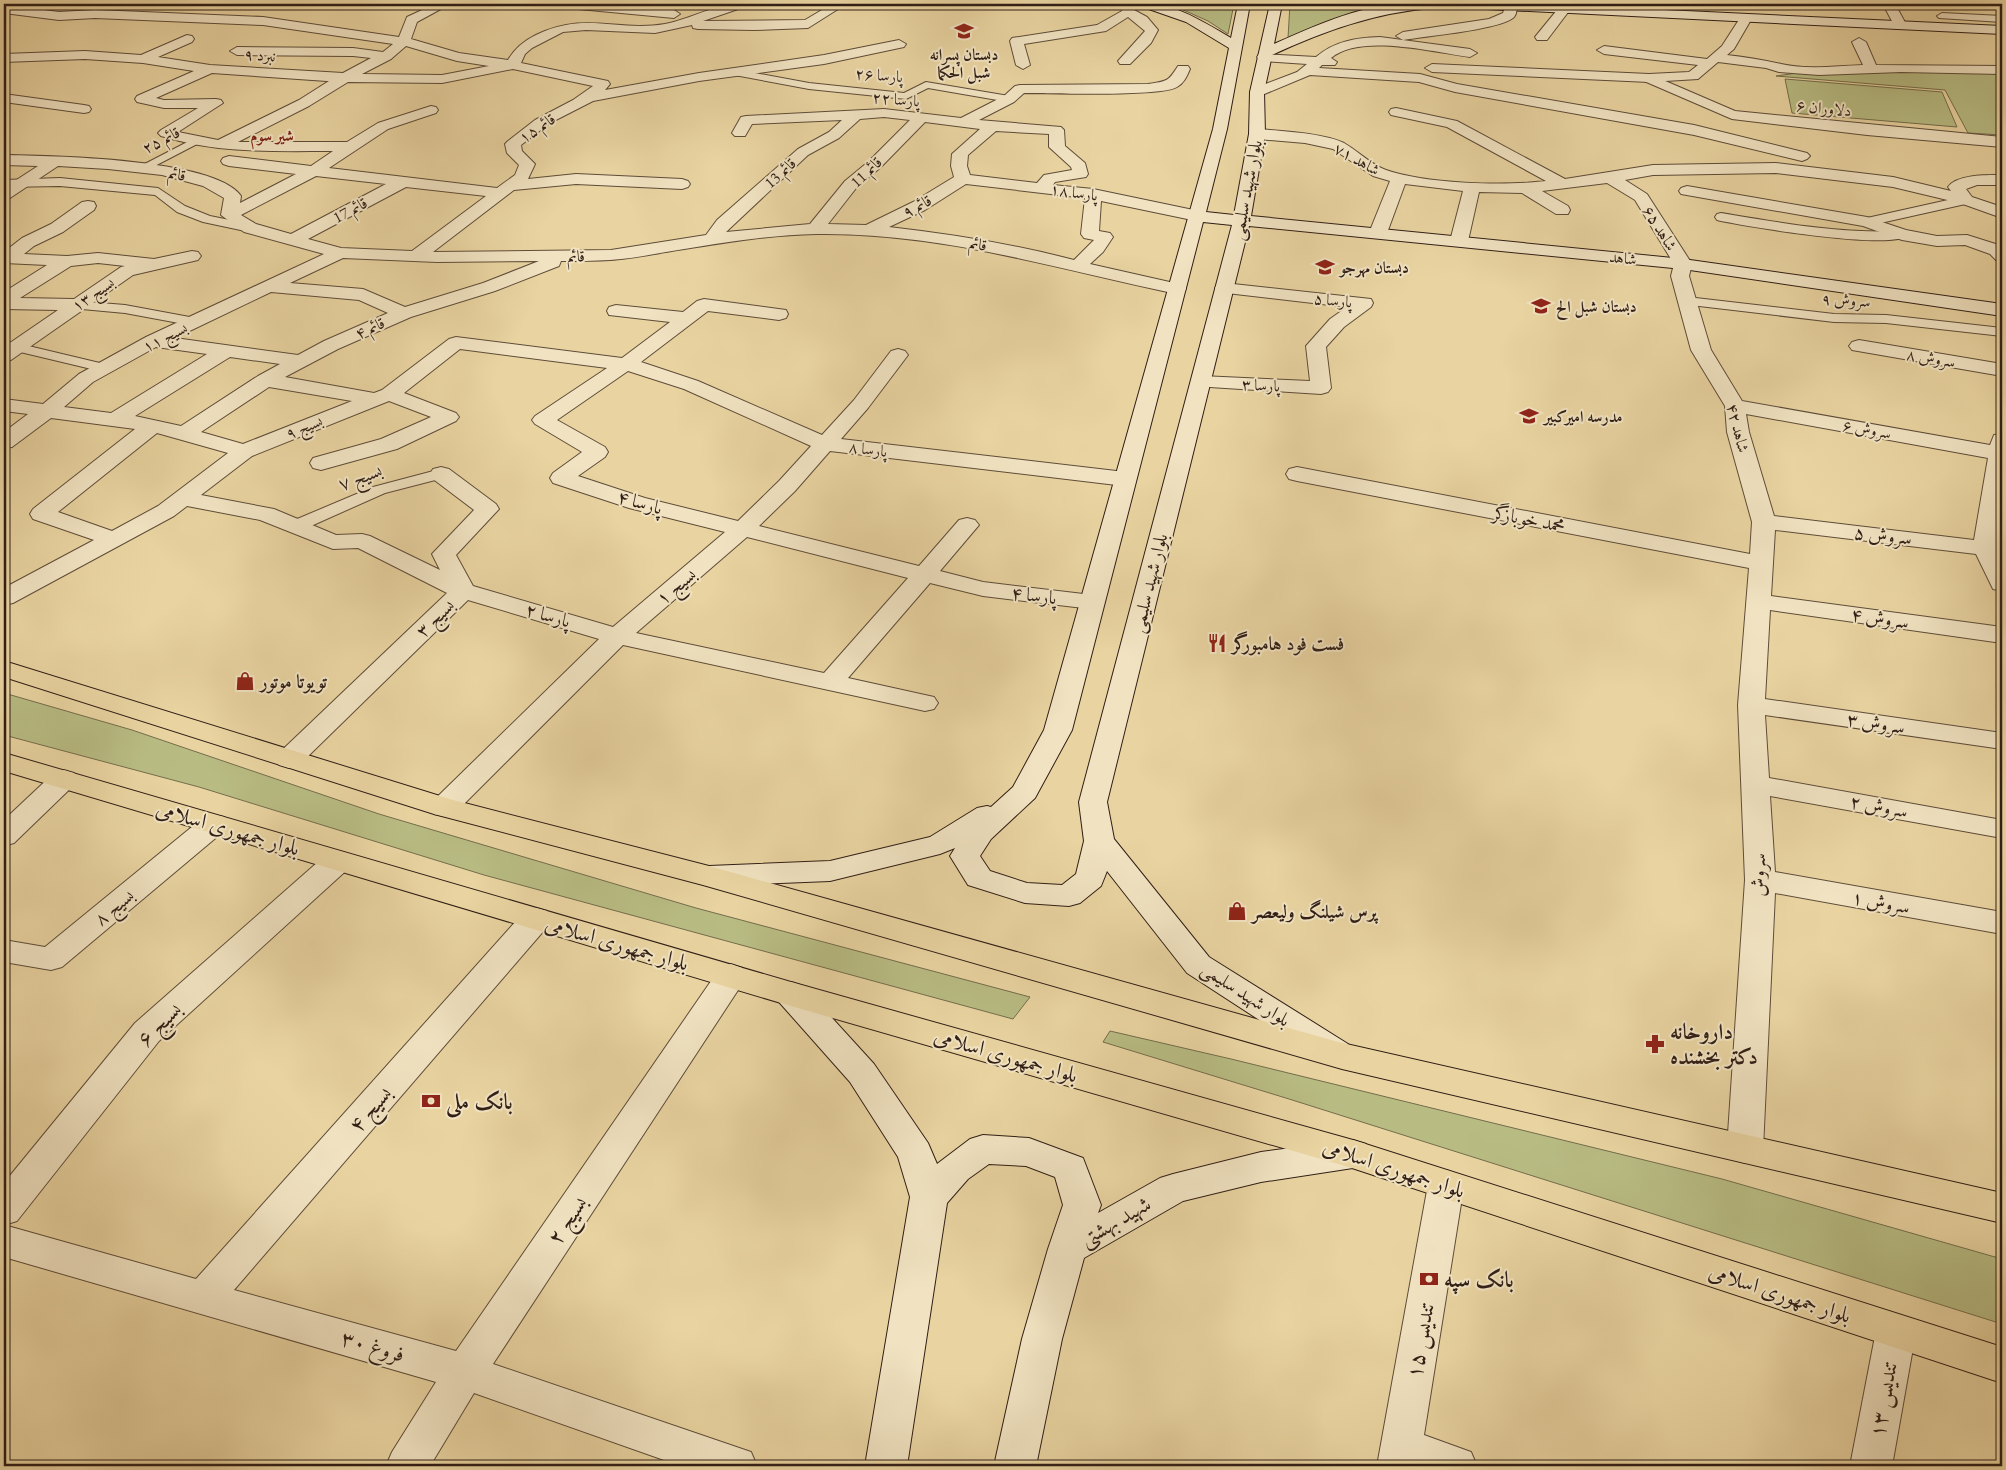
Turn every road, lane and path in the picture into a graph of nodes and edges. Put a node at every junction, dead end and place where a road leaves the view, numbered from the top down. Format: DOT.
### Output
graph roads {
  1 [pos="149,4"];
  2 [pos="166,4"];
  3 [pos="444,4"];
  4 [pos="568,4"];
  5 [pos="740,4"];
  6 [pos="840,4"];
  7 [pos="1146,4"];
  8 [pos="1244,4"];
  9 [pos="1276,4"];
  10 [pos="1430,4"];
  11 [pos="1466,4"];
  12 [pos="1866,4"];
  13 [pos="1889,4"];
  14 [pos="1510,5"];
  15 [pos="1127,8"];
  16 [pos="1566,8"];
  17 [pos="4,9"];
  18 [pos="118,15"];
  19 [pos="1942,16"];
  20 [pos="703,17"];
  21 [pos="157,18"];
  22 [pos="1746,18"];
  23 [pos="2002,19"];
  24 [pos="683,24"];
  25 [pos="1901,26"];
  26 [pos="144,27"];
  27 [pos="2002,30"];
  28 [pos="1066,34"];
  29 [pos="1542,36"];
  30 [pos="186,38"];
  31 [pos="1380,41"];
  32 [pos="403,42"];
  33 [pos="1859,42"];
  34 [pos="115,44"];
  35 [pos="899,44"];
  36 [pos="254,46"];
  37 [pos="1075,46"];
  38 [pos="1236,46"];
  39 [pos="1604,50"];
  40 [pos="85,55"];
  41 [pos="1265,55"];
  42 [pos="1482,55"];
  43 [pos="45,56"];
  44 [pos="386,56"];
  45 [pos="4,58"];
  46 [pos="223,58"];
  47 [pos="143,59"];
  48 [pos="1519,60"];
  49 [pos="1125,61"];
  50 [pos="1319,61"];
  51 [pos="1712,61"];
  52 [pos="513,65"];
  53 [pos="1023,66"];
  54 [pos="1183,69"];
  55 [pos="1871,69"];
  56 [pos="23,70"];
  57 [pos="2002,70"];
  58 [pos="1306,71"];
  59 [pos="733,72"];
  60 [pos="1569,73"];
  61 [pos="1633,77"];
  62 [pos="344,78"];
  63 [pos="1649,78"];
  64 [pos="1436,83"];
  65 [pos="1619,89"];
  66 [pos="1257,92"];
  67 [pos="906,96"];
  68 [pos="589,97"];
  69 [pos="4,98"];
  70 [pos="1009,99"];
  71 [pos="1604,101"];
  72 [pos="84,110"];
  73 [pos="431,110"];
  74 [pos="1589,112"];
  75 [pos="884,113"];
  76 [pos="856,114"];
  77 [pos="921,118"];
  78 [pos="964,122"];
  79 [pos="993,126"];
  80 [pos="740,133"];
  81 [pos="1257,134"];
  82 [pos="195,141"];
  83 [pos="2002,142"];
  84 [pos="220,145"];
  85 [pos="255,146"];
  86 [pos="353,147"];
  87 [pos="4,160"];
  88 [pos="229,161"];
  89 [pos="54,162"];
  90 [pos="1846,164"];
  91 [pos="143,168"];
  92 [pos="315,170"];
  93 [pos="961,172"];
  94 [pos="1399,178"];
  95 [pos="1610,178"];
  96 [pos="198,179"];
  97 [pos="2002,180"];
  98 [pos="405,181"];
  99 [pos="22,183"];
  100 [pos="4,184"];
  101 [pos="682,184"];
  102 [pos="1564,184"];
  103 [pos="1472,187"];
  104 [pos="1040,188"];
  105 [pos="1526,188"];
  106 [pos="506,189"];
  107 [pos="1686,191"];
  108 [pos="1093,194"];
  109 [pos="4,195"];
  110 [pos="1966,200"];
  111 [pos="88,206"];
  112 [pos="1562,210"];
  113 [pos="2002,213"];
  114 [pos="229,215"];
  115 [pos="1197,216"];
  116 [pos="1721,218"];
  117 [pos="1242,219"];
  118 [pos="1867,222"];
  119 [pos="250,228"];
  120 [pos="815,229"];
  121 [pos="869,230"];
  122 [pos="1378,233"];
  123 [pos="1902,236"];
  124 [pos="294,239"];
  125 [pos="711,240"];
  126 [pos="1459,241"];
  127 [pos="340,253"];
  128 [pos="192,256"];
  129 [pos="416,256"];
  130 [pos="571,256"];
  131 [pos="2002,256"];
  132 [pos="6,258"];
  133 [pos="67,261"];
  134 [pos="159,264"];
  135 [pos="1683,264"];
  136 [pos="1077,266"];
  137 [pos="271,287"];
  138 [pos="1224,288"];
  139 [pos="1177,289"];
  140 [pos="4,301"];
  141 [pos="1687,302"];
  142 [pos="76,305"];
  143 [pos="2002,310"];
  144 [pos="616,311"];
  145 [pos="404,313"];
  146 [pos="779,314"];
  147 [pos="688,318"];
  148 [pos="195,322"];
  149 [pos="2002,332"];
  150 [pos="154,342"];
  151 [pos="1860,346"];
  152 [pos="8,350"];
  153 [pos="226,351"];
  154 [pos="898,355"];
  155 [pos="301,361"];
  156 [pos="626,364"];
  157 [pos="104,368"];
  158 [pos="2002,370"];
  159 [pos="265,380"];
  160 [pos="1201,382"];
  161 [pos="1321,388"];
  162 [pos="382,396"];
  163 [pos="4,405"];
  164 [pos="1736,406"];
  165 [pos="48,410"];
  166 [pos="116,420"];
  167 [pos="153,425"];
  168 [pos="184,434"];
  169 [pos="4,442"];
  170 [pos="825,444"];
  171 [pos="2001,446"];
  172 [pos="244,451"];
  173 [pos="321,463"];
  174 [pos="441,474"];
  175 [pos="1297,474"];
  176 [pos="1125,479"];
  177 [pos="182,498"];
  178 [pos="1764,522"];
  179 [pos="967,525"];
  180 [pos="296,526"];
  181 [pos="743,529"];
  182 [pos="113,539"];
  183 [pos="1993,548"];
  184 [pos="1760,564"];
  185 [pos="926,574"];
  186 [pos="2002,584"];
  187 [pos="464,591"];
  188 [pos="4,598"];
  189 [pos="1757,601"];
  190 [pos="1092,602"];
  191 [pos="2002,635"];
  192 [pos="617,636"];
  193 [pos="4,668"];
  194 [pos="831,682"];
  195 [pos="926,703"];
  196 [pos="1751,704"];
  197 [pos="2002,741"];
  198 [pos="288,759"];
  199 [pos="4,762"];
  200 [pos="64,779"];
  201 [pos="1755,784"];
  202 [pos="1025,792"];
  203 [pos="444,807"];
  204 [pos="214,824"];
  205 [pos="2002,829"];
  206 [pos="4,836"];
  207 [pos="1099,841"];
  208 [pos="338,861"];
  209 [pos="709,876"];
  210 [pos="1760,880"];
  211 [pos="536,919"];
  212 [pos="2002,923"];
  213 [pos="4,951"];
  214 [pos="730,976"];
  215 [pos="791,994"];
  216 [pos="1342,1056"];
  217 [pos="1745,1149"];
  218 [pos="1353,1154"];
  219 [pos="1446,1185"];
  220 [pos="929,1197"];
  221 [pos="2002,1208"];
  222 [pos="4,1210"];
  223 [pos="4,1241"];
  224 [pos="1068,1248"];
  225 [pos="203,1298"];
  226 [pos="1896,1331"];
  227 [pos="2002,1365"];
  228 [pos="466,1372"];
  229 [pos="1400,1456"];
  230 [pos="407,1466"];
  231 [pos="736,1466"];
  232 [pos="886,1466"];
  233 [pos="1015,1466"];
  234 [pos="1456,1466"];
  235 [pos="1871,1466"];
  1 -- 2 [label="street"];
  1 -- 18 [label="street"];
  3 -- 32 [label="street"];
  4 -- 20 [label="street"];
  5 -- 20 [label="street"];
  6 -- 24 [label="street"];
  7 -- 38 [label="street"];
  8 -- 38 [label="street, بلوار شهید سلیمی"];
  9 -- 41 [label="street, بلوار شهید سلیمی"];
  10 -- 41 [label="street"];
  11 -- 14 [label="street"];
  12 -- 13 [label="lane"];
  13 -- 25 [label="street"];
  14 -- 16 [label="street"];
  14 -- 31 [label="street"];
  15 -- 28 [label="street"];
  15 -- 49 [label="street"];
  16 -- 22 [label="street"];
  16 -- 29 [label="street"];
  17 -- 18 [label="street"];
  18 -- 21 [label="street"];
  19 -- 23 [label="lane"];
  20 -- 24 [label="street"];
  21 -- 26 [label="street"];
  21 -- 32 [label="street"];
  22 -- 25 [label="street"];
  22 -- 51 [label="street"];
  24 -- 52 [label="street"];
  25 -- 27 [label="street"];
  28 -- 37 [label="street"];
  28 -- 53 [label="street"];
  30 -- 47 [label="street"];
  31 -- 42 [label="street"];
  31 -- 50 [label="street"];
  32 -- 44 [label="street"];
  32 -- 52 [label="street"];
  33 -- 55 [label="street"];
  34 -- 40 [label="street"];
  35 -- 59 [label="street"];
  36 -- 46 [label="street"];
  38 -- 115 [label="street, بلوار شهید سلیمی"];
  39 -- 51 [label="street"];
  40 -- 43 [label="street, نبرد ۹"];
  40 -- 47 [label="street, نبرد ۹"];
  41 -- 50 [label="street"];
  41 -- 66 [label="street, بلوار شهید سلیمی"];
  43 -- 45 [label="street, نبرد ۹"];
  43 -- 56 [label="street"];
  44 -- 46 [label="street"];
  44 -- 62 [label="street"];
  46 -- 47 [label="street, نبرد ۹"];
  46 -- 62 [label="street, نبرد ۹"];
  46 -- 82 [label="street"];
  48 -- 60 [label="street"];
  50 -- 58 [label="street"];
  50 -- 60 [label="street"];
  51 -- 55 [label="street"];
  51 -- 63 [label="street"];
  52 -- 62 [label="street, نبرد ۹"];
  52 -- 68 [label="street"];
  54 -- 70 [label="street"];
  55 -- 57 [label="street"];
  58 -- 64 [label="street"];
  58 -- 66 [label="street"];
  59 -- 67 [label="lane, پارسا ۲۶"];
  59 -- 68 [label="street, پارسا ۲۶"];
  60 -- 61 [label="street"];
  61 -- 63 [label="street"];
  61 -- 65 [label="street"];
  62 -- 84 [label="street"];
  63 -- 83 [label="street, دلاوران ۶"];
  64 -- 74 [label="street"];
  64 -- 102 [label="street"];
  66 -- 81 [label="street, بلوار شهید سلیمی"];
  67 -- 70 [label="lane, پارسا ۲۶"];
  67 -- 75 [label="street"];
  68 -- 106 [label="street, قائم ۱۵"];
  69 -- 72 [label="street"];
  70 -- 78 [label="street"];
  71 -- 74 [label="street"];
  73 -- 86 [label="street"];
  74 -- 90 [label="street"];
  75 -- 76 [label="street, پارسا ۲۲"];
  75 -- 77 [label="street, پارسا ۲۲"];
  76 -- 80 [label="street, پارسا ۲۲"];
  76 -- 125 [label="street, قائم 13"];
  77 -- 78 [label="street, پارسا ۲۲"];
  77 -- 120 [label="street, قائم 11"];
  78 -- 79 [label="street, پارسا ۲۲"];
  79 -- 93 [label="street"];
  79 -- 104 [label="street, پارسا ۲۲"];
  81 -- 94 [label="street, شاهد ۷۱"];
  81 -- 117 [label="street, بلوار شهید سلیمی"];
  82 -- 84 [label="street"];
  82 -- 91 [label="lane, قائم ۲۵"];
  84 -- 85 [label="street"];
  85 -- 86 [label="street"];
  85 -- 88 [label="street"];
  86 -- 92 [label="street"];
  87 -- 89 [label="street, قائم"];
  88 -- 92 [label="street"];
  88 -- 96 [label="street"];
  89 -- 91 [label="street, قائم"];
  89 -- 99 [label="street"];
  91 -- 96 [label="street, قائم"];
  92 -- 98 [label="street"];
  92 -- 114 [label="street"];
  93 -- 104 [label="street, پارسا ۱۸"];
  93 -- 121 [label="street, قائم ۹"];
  94 -- 103 [label="street"];
  94 -- 122 [label="street, شاهد ۷۱"];
  95 -- 102 [label="street"];
  95 -- 110 [label="street"];
  95 -- 135 [label="street, شاهد ۶۵"];
  96 -- 114 [label="street, قائم"];
  97 -- 110 [label="street"];
  98 -- 106 [label="street"];
  98 -- 124 [label="street, قائم 17"];
  99 -- 100 [label="lane"];
  99 -- 109 [label="street"];
  99 -- 119 [label="lane"];
  101 -- 106 [label="street"];
  102 -- 105 [label="street"];
  103 -- 105 [label="street"];
  103 -- 126 [label="street"];
  104 -- 108 [label="street, پارسا ۱۸"];
  105 -- 112 [label="street"];
  106 -- 129 [label="street, قائم ۱۵"];
  107 -- 118 [label="street"];
  108 -- 115 [label="street, پارسا ۱۸"];
  108 -- 136 [label="street"];
  110 -- 113 [label="street"];
  110 -- 118 [label="lane"];
  111 -- 132 [label="street"];
  114 -- 119 [label="street, قائم"];
  115 -- 117 [label="street, پارسا ۱۸"];
  115 -- 139 [label="street, بلوار شهید سلیمی"];
  116 -- 123 [label="lane"];
  117 -- 122 [label="street, شاهد"];
  117 -- 138 [label="street, بلوار شهید سلیمی"];
  118 -- 123 [label="street"];
  119 -- 124 [label="street, قائم"];
  120 -- 121 [label="street, قائم"];
  120 -- 125 [label="street, قائم"];
  121 -- 136 [label="street, قائم"];
  122 -- 126 [label="street, شاهد"];
  123 -- 131 [label="street"];
  124 -- 127 [label="street, قائم"];
  125 -- 130 [label="street, قائم"];
  126 -- 135 [label="street, شاهد"];
  127 -- 129 [label="street, قائم"];
  127 -- 137 [label="street, بسیج ۱۱"];
  128 -- 134 [label="street, بسیج ۱۳"];
  129 -- 130 [label="street, قائم"];
  130 -- 145 [label="street, قائم ۴"];
  132 -- 133 [label="street"];
  133 -- 134 [label="street"];
  133 -- 140 [label="street"];
  134 -- 142 [label="street, بسیج ۱۳"];
  135 -- 141 [label="street, شاهد ۴۲"];
  135 -- 143 [label="street, شاهد"];
  136 -- 139 [label="street, قائم"];
  137 -- 145 [label="street"];
  137 -- 148 [label="street, بسیج ۱۱"];
  138 -- 160 [label="street, بلوار شهید سلیمی"];
  138 -- 161 [label="street, پارسا ۵"];
  139 -- 176 [label="street, بلوار شهید سلیمی"];
  140 -- 142 [label="street"];
  141 -- 149 [label="lane, سروش ۹"];
  141 -- 164 [label="street, شاهد ۴۲"];
  142 -- 148 [label="lane"];
  142 -- 152 [label="street, بسیج ۱۳"];
  144 -- 147 [label="street"];
  145 -- 155 [label="street, قائم ۴"];
  146 -- 147 [label="street, پارسا ۴"];
  147 -- 156 [label="street, پارسا ۴"];
  148 -- 150 [label="street, بسیج ۱۱"];
  150 -- 153 [label="street"];
  150 -- 157 [label="street, بسیج ۱۱"];
  151 -- 158 [label="street, سروش ۸"];
  152 -- 157 [label="lane"];
  153 -- 155 [label="street"];
  153 -- 166 [label="street"];
  154 -- 170 [label="street, بسیج ۱"];
  155 -- 159 [label="street, قائم ۴"];
  156 -- 162 [label="street, بسیج ۹"];
  156 -- 170 [label="street, پارسا ۸"];
  156 -- 181 [label="street, پارسا ۴"];
  157 -- 165 [label="street, بسیج ۱۱"];
  159 -- 162 [label="street"];
  159 -- 168 [label="street, قائم ۴"];
  160 -- 161 [label="street, پارسا ۳"];
  160 -- 207 [label="street, بلوار شهید سلیمی"];
  162 -- 172 [label="street, بسیج ۹"];
  162 -- 173 [label="street"];
  163 -- 165 [label="street"];
  164 -- 171 [label="street, سروش ۶"];
  164 -- 178 [label="street, شاهد ۴۲"];
  165 -- 166 [label="street"];
  165 -- 169 [label="street, بسیج ۱۱"];
  166 -- 167 [label="street"];
  167 -- 168 [label="street"];
  167 -- 182 [label="street"];
  168 -- 172 [label="street"];
  170 -- 176 [label="street, پارسا ۸"];
  170 -- 181 [label="street, بسیج ۱"];
  171 -- 183 [label="street"];
  172 -- 177 [label="street, بسیج ۹"];
  174 -- 180 [label="lane, بسیج ۷"];
  174 -- 187 [label="street, بسیج ۳"];
  175 -- 184 [label="street, محمد خوبازگر"];
  176 -- 190 [label="street, بلوار شهید سلیمی"];
  177 -- 180 [label="street, پارسا ۲"];
  177 -- 182 [label="street, بسیج ۹"];
  178 -- 183 [label="street, سروش ۵"];
  178 -- 184 [label="street, شاهد ۴۲"];
  179 -- 185 [label="street"];
  180 -- 187 [label="street, پارسا ۲"];
  181 -- 185 [label="street, پارسا ۴"];
  181 -- 192 [label="street, بسیج ۱"];
  182 -- 188 [label="street, بسیج ۹"];
  183 -- 186 [label="street"];
  184 -- 189 [label="street, شاهد ۴۲"];
  185 -- 190 [label="street, پارسا ۴"];
  185 -- 194 [label="street"];
  187 -- 192 [label="street, پارسا ۲"];
  187 -- 198 [label="street, بسیج ۳"];
  189 -- 191 [label="street, سروش ۴"];
  189 -- 196 [label="street, سروش"];
  190 -- 202 [label="street, بلوار شهید سلیمی"];
  192 -- 194 [label="street, پارسا ۲"];
  192 -- 203 [label="street, بسیج ۱"];
  193 -- 198 [label="main road"];
  194 -- 195 [label="street, پارسا ۲"];
  196 -- 197 [label="street, سروش ۳"];
  196 -- 201 [label="street, سروش"];
  198 -- 203 [label="main road"];
  199 -- 200 [label="main road, بلوار جمهوری اسلامی"];
  200 -- 204 [label="main road, بلوار جمهوری اسلامی"];
  200 -- 206 [label="street"];
  201 -- 205 [label="street, سروش ۲"];
  201 -- 210 [label="street, سروش"];
  202 -- 207 [label="street"];
  202 -- 209 [label="street"];
  203 -- 209 [label="main road"];
  204 -- 208 [label="main road, بلوار جمهوری اسلامی"];
  204 -- 213 [label="street, بسیج ۸"];
  207 -- 216 [label="street, بلوار شهید سلیمی"];
  208 -- 211 [label="main road, بلوار جمهوری اسلامی"];
  208 -- 222 [label="street, بسیج ۶"];
  209 -- 216 [label="main road"];
  210 -- 212 [label="street, سروش ۱"];
  210 -- 217 [label="street, سروش"];
  211 -- 214 [label="main road, بلوار جمهوری اسلامی"];
  211 -- 225 [label="street, بسیج ۴"];
  214 -- 215 [label="main road, بلوار جمهوری اسلامی"];
  214 -- 228 [label="street, بسیج ۲"];
  215 -- 218 [label="main road, بلوار جمهوری اسلامی"];
  215 -- 220 [label="street"];
  216 -- 217 [label="main road"];
  217 -- 221 [label="main road"];
  218 -- 219 [label="main road, بلوار جمهوری اسلامی"];
  218 -- 224 [label="street, شهید بهشتی"];
  219 -- 226 [label="main road, بلوار جمهوری اسلامی"];
  219 -- 229 [label="street, تندیس ۱۵"];
  220 -- 224 [label="street"];
  220 -- 232 [label="street"];
  223 -- 225 [label="street, فروغ ۳۰"];
  224 -- 233 [label="street, شهید بهشتی"];
  225 -- 228 [label="street, فروغ ۳۰"];
  226 -- 227 [label="main road, بلوار جمهوری اسلامی"];
  226 -- 235 [label="street, تندیس ۱۳"];
  228 -- 230 [label="street, بسیج ۲"];
  228 -- 231 [label="street, فروغ ۳۰"];
  229 -- 234 [label="street"];
}
